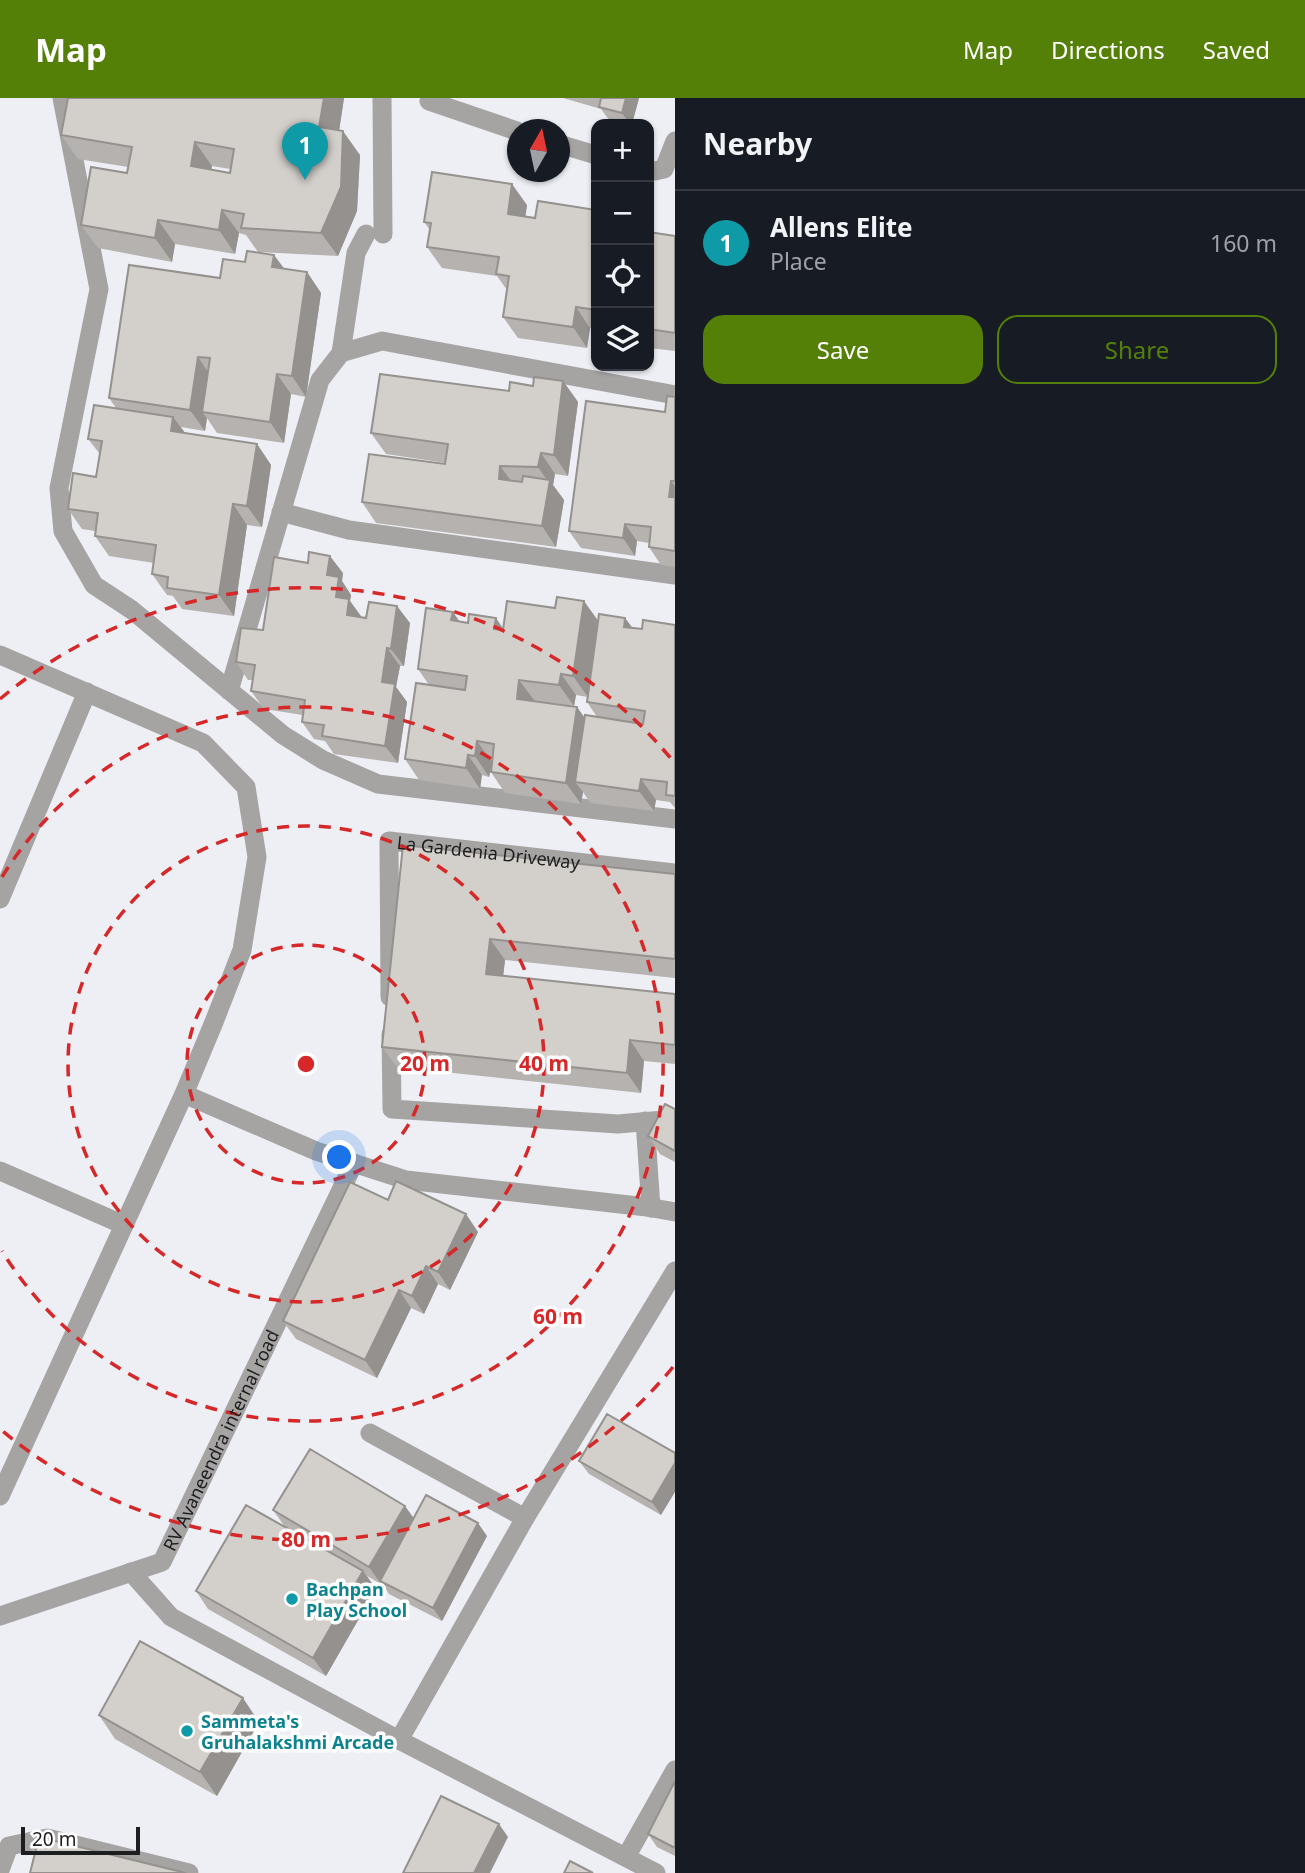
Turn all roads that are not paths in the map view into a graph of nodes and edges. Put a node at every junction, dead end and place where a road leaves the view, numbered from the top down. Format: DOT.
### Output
graph roads {
  1 [pos="62,98"];
  2 [pos="382,98"];
  3 [pos="429,102"];
  4 [pos="507,128"];
  5 [pos="675,141"];
  6 [pos="570,147"];
  7 [pos="591,154"];
  8 [pos="654,171"];
  9 [pos="341,353"];
  10 [pos="675,394"];
  11 [pos="281,512"];
  12 [pos="675,575"];
  13 [pos="0,655"];
  14 [pos="229,691"];
  15 [pos="87,692"];
  16 [pos="675,818"];
  17 [pos="675,873"];
  18 [pos="0,899"];
  19 [pos="184,1094"];
  20 [pos="675,1118"];
  21 [pos="645,1121"];
  22 [pos="354,1163"];
  23 [pos="0,1171"];
  24 [pos="651,1208"];
  25 [pos="675,1212"];
  26 [pos="124,1225"];
  27 [pos="675,1271"];
  28 [pos="370,1433"];
  29 [pos="0,1496"];
  30 [pos="525,1518"];
  31 [pos="131,1572"];
  32 [pos="0,1616"];
  33 [pos="399,1740"];
  34 [pos="675,1770"];
  35 [pos="626,1857"];
  36 [pos="0,1870"];
  37 [pos="189,1873"];
  38 [pos="656,1873"];
  1 -- 14 [label="street"];
  2 -- 9 [label="street"];
  3 -- 4 [label="street"];
  5 -- 8 [label="street"];
  6 -- 7 [label="street"];
  9 -- 10 [label="street"];
  9 -- 11 [label="street"];
  11 -- 12 [label="street"];
  11 -- 14 [label="street"];
  13 -- 15 [label="street"];
  14 -- 16 [label="street"];
  15 -- 18 [label="street"];
  15 -- 19 [label="street"];
  17 -- 21 [label="street, La Gardenia Driveway"];
  19 -- 22 [label="street"];
  19 -- 26 [label="street"];
  20 -- 21 [label="street, La Gardenia Driveway"];
  21 -- 24 [label="street"];
  22 -- 24 [label="street"];
  22 -- 31 [label="street, RV Avaneendra internal road"];
  23 -- 26 [label="street"];
  24 -- 25 [label="street"];
  26 -- 29 [label="street"];
  27 -- 30 [label="street"];
  28 -- 30 [label="street"];
  30 -- 33 [label="street"];
  31 -- 32 [label="street, RV Avaneendra internal road"];
  31 -- 33 [label="street"];
  33 -- 35 [label="street"];
  34 -- 35 [label="street"];
  35 -- 38 [label="street"];
  36 -- 37 [label="street"];
}
